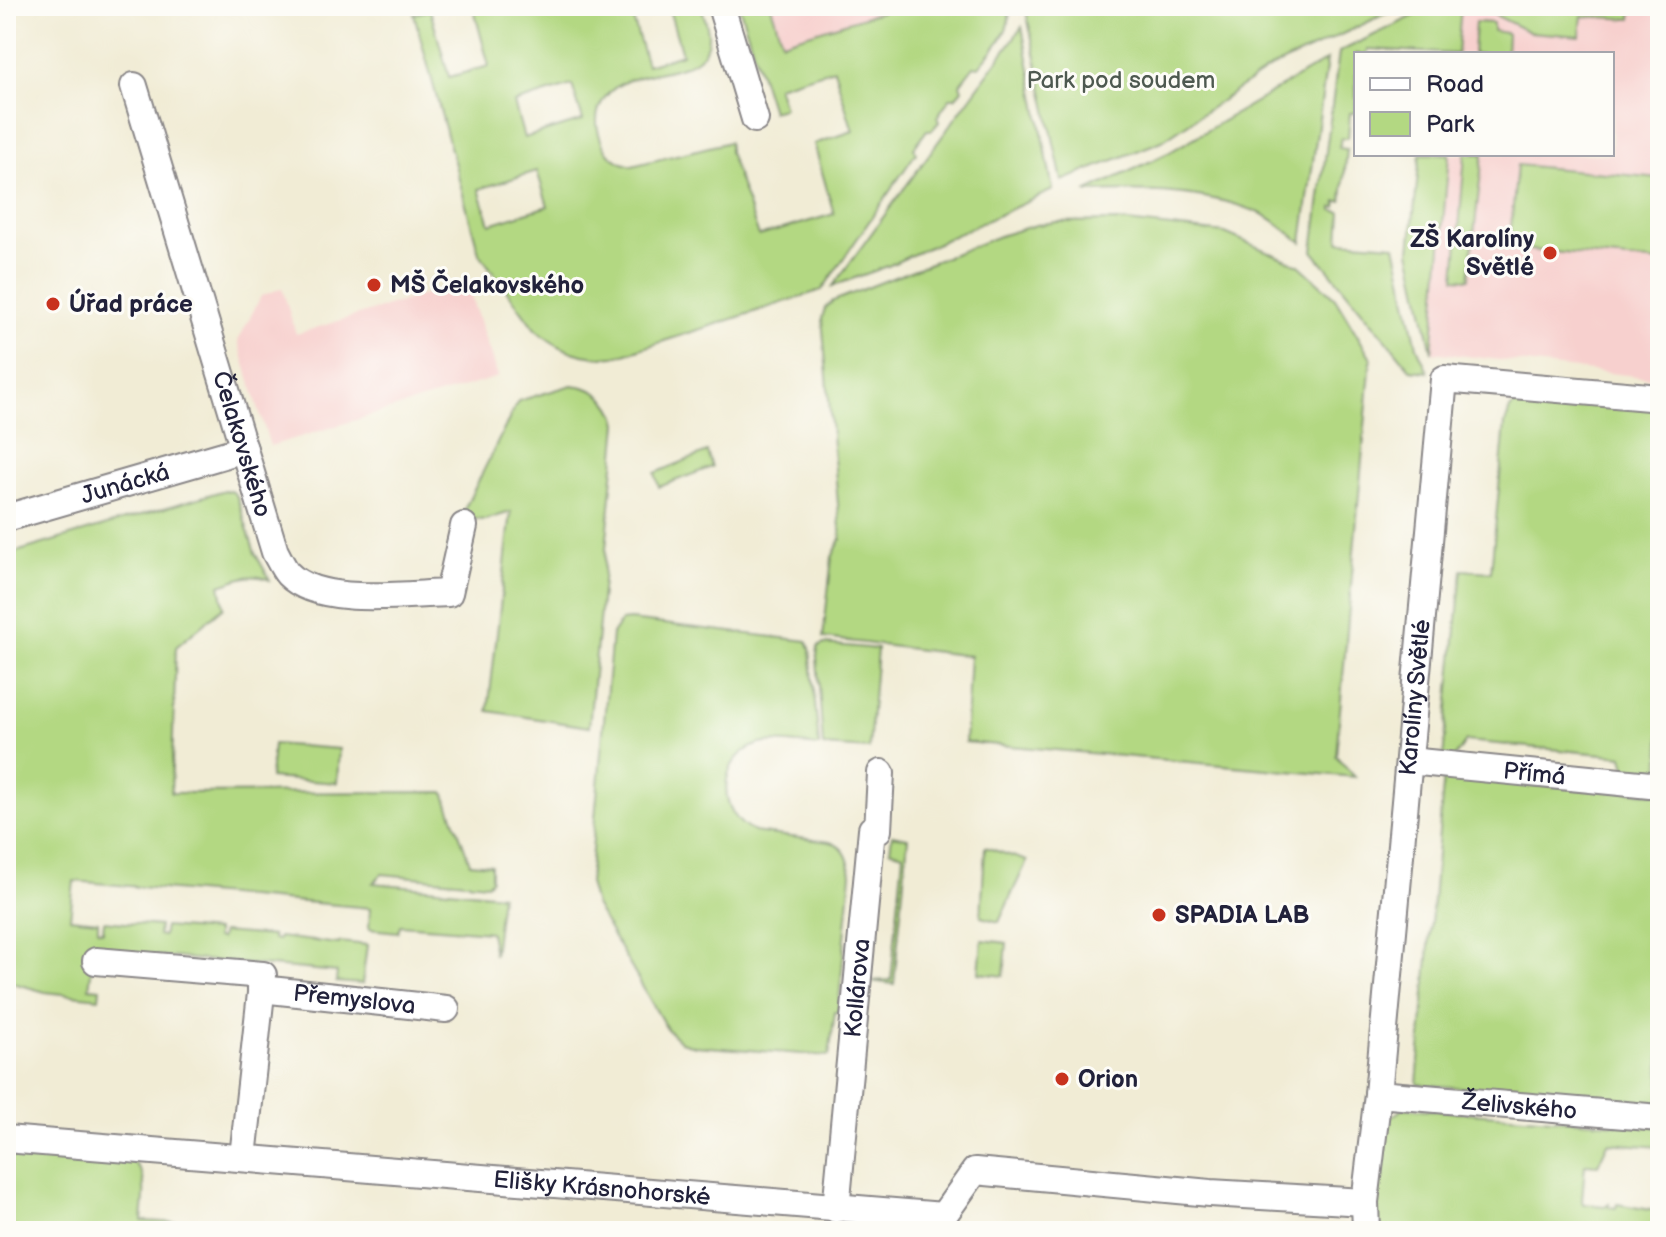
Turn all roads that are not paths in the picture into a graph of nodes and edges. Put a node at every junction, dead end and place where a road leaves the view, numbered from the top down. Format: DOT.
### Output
graph roads {
  1 [pos="721,6"];
  2 [pos="134,86"];
  3 [pos="755,119"];
  4 [pos="1660,398"];
  5 [pos="244,449"];
  6 [pos="6,518"];
  7 [pos="464,526"];
  8 [pos="1409,761"];
  9 [pos="881,773"];
  10 [pos="1660,786"];
  11 [pos="96,961"];
  12 [pos="261,989"];
  13 [pos="446,1009"];
  14 [pos="1378,1094"];
  15 [pos="1660,1118"];
  16 [pos="6,1139"];
  17 [pos="243,1157"];
  18 [pos="1365,1202"];
  19 [pos="836,1209"];
  20 [pos="1366,1231"];
  1 -- 3 [label="street"];
  2 -- 5 [label="street, Čelakovského"];
  4 -- 8 [label="street, Karolíny Světlé"];
  5 -- 6 [label="street, Junácká"];
  5 -- 7 [label="street, Čelakovského"];
  8 -- 10 [label="street, Přímá"];
  8 -- 14 [label="street, Karolíny Světlé"];
  9 -- 19 [label="street, Kollárova"];
  11 -- 12 [label="street, Přemyslova"];
  12 -- 13 [label="street, Přemyslova"];
  12 -- 17 [label="street, Přemyslova"];
  14 -- 15 [label="street, Želivského"];
  14 -- 18 [label="street, Karolíny Světlé"];
  16 -- 17 [label="street, Elišky Krásnohorské"];
  17 -- 19 [label="street, Elišky Krásnohorské"];
  18 -- 19 [label="street, Elišky Krásnohorské"];
  18 -- 20 [label="street, Karolíny Světlé"];
}
